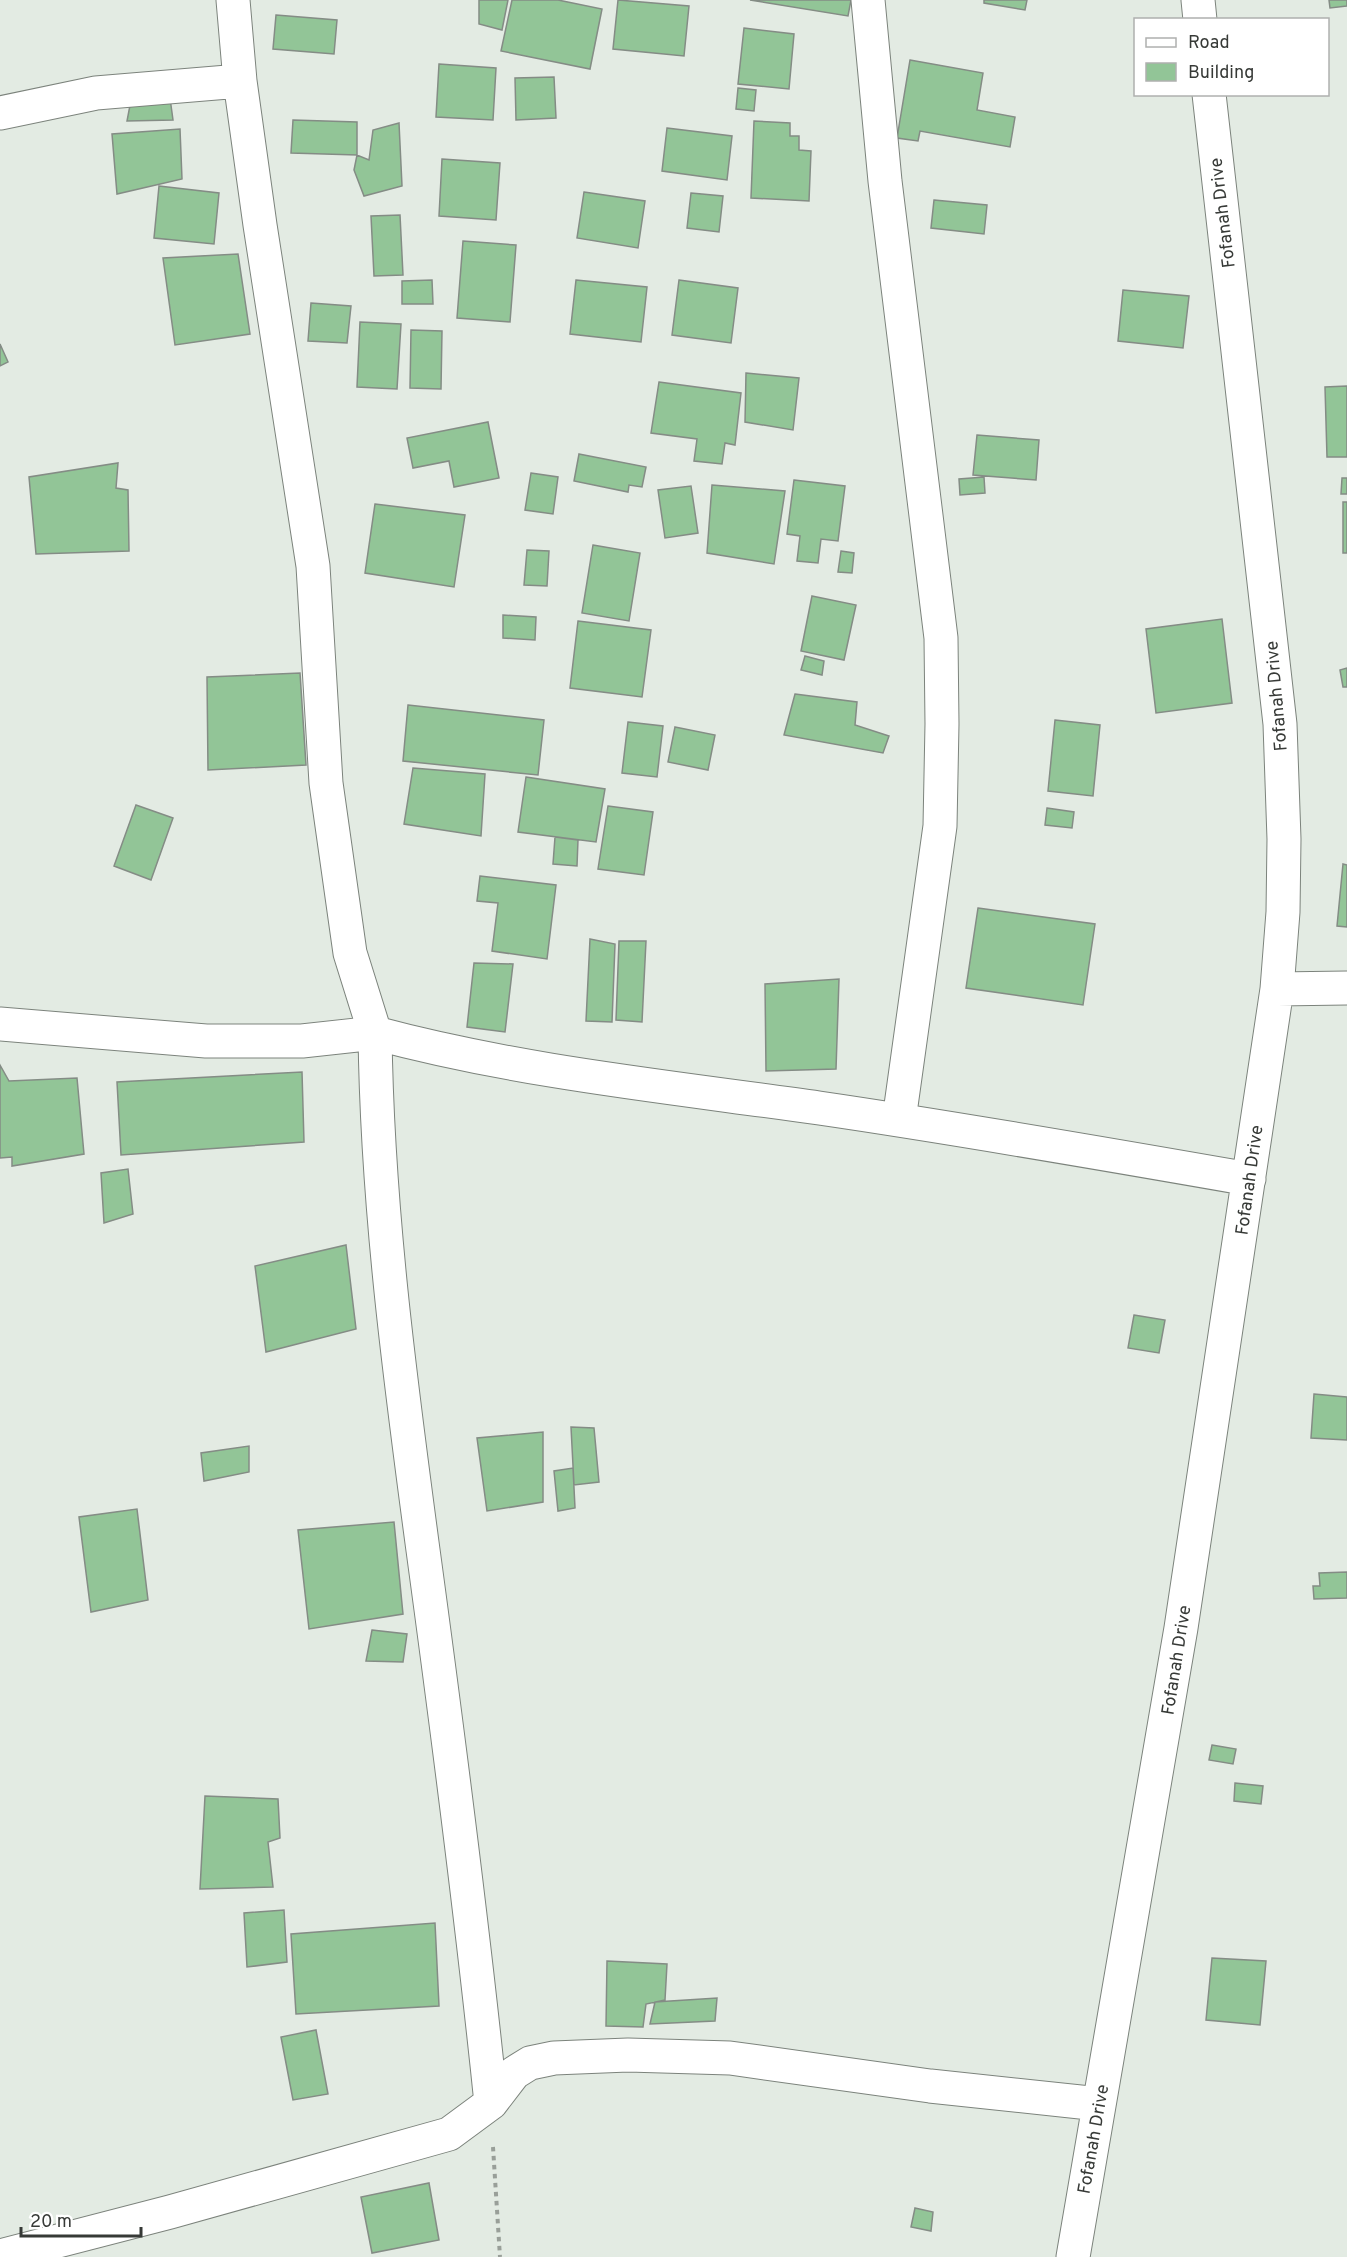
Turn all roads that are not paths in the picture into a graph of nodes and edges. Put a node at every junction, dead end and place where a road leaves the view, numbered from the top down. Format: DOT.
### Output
graph roads {
  1 [pos="233,0"];
  2 [pos="868,0"];
  3 [pos="1198,0"];
  4 [pos="1200,18"];
  5 [pos="240,81"];
  6 [pos="1209,96"];
  7 [pos="0,113"];
  8 [pos="1347,988"];
  9 [pos="1277,989"];
  10 [pos="0,1024"];
  11 [pos="375,1033"];
  12 [pos="899,1120"];
  13 [pos="1249,1179"];
  14 [pos="491,2103"];
  15 [pos="1099,2104"];
  16 [pos="0,2256"];
  17 [pos="1073,2257"];
  1 -- 5 [label="street"];
  2 -- 12 [label="street"];
  3 -- 4 [label="street"];
  5 -- 7 [label="street"];
  5 -- 11 [label="street"];
  6 -- 9 [label="street, Fofanah Drive"];
  8 -- 9 [label="street"];
  9 -- 13 [label="street, Fofanah Drive"];
  10 -- 11 [label="street"];
  11 -- 12 [label="street"];
  11 -- 14 [label="street"];
  12 -- 13 [label="street"];
  13 -- 15 [label="street, Fofanah Drive"];
  14 -- 15 [label="street"];
  14 -- 16 [label="street"];
  15 -- 17 [label="street, Fofanah Drive"];
}
